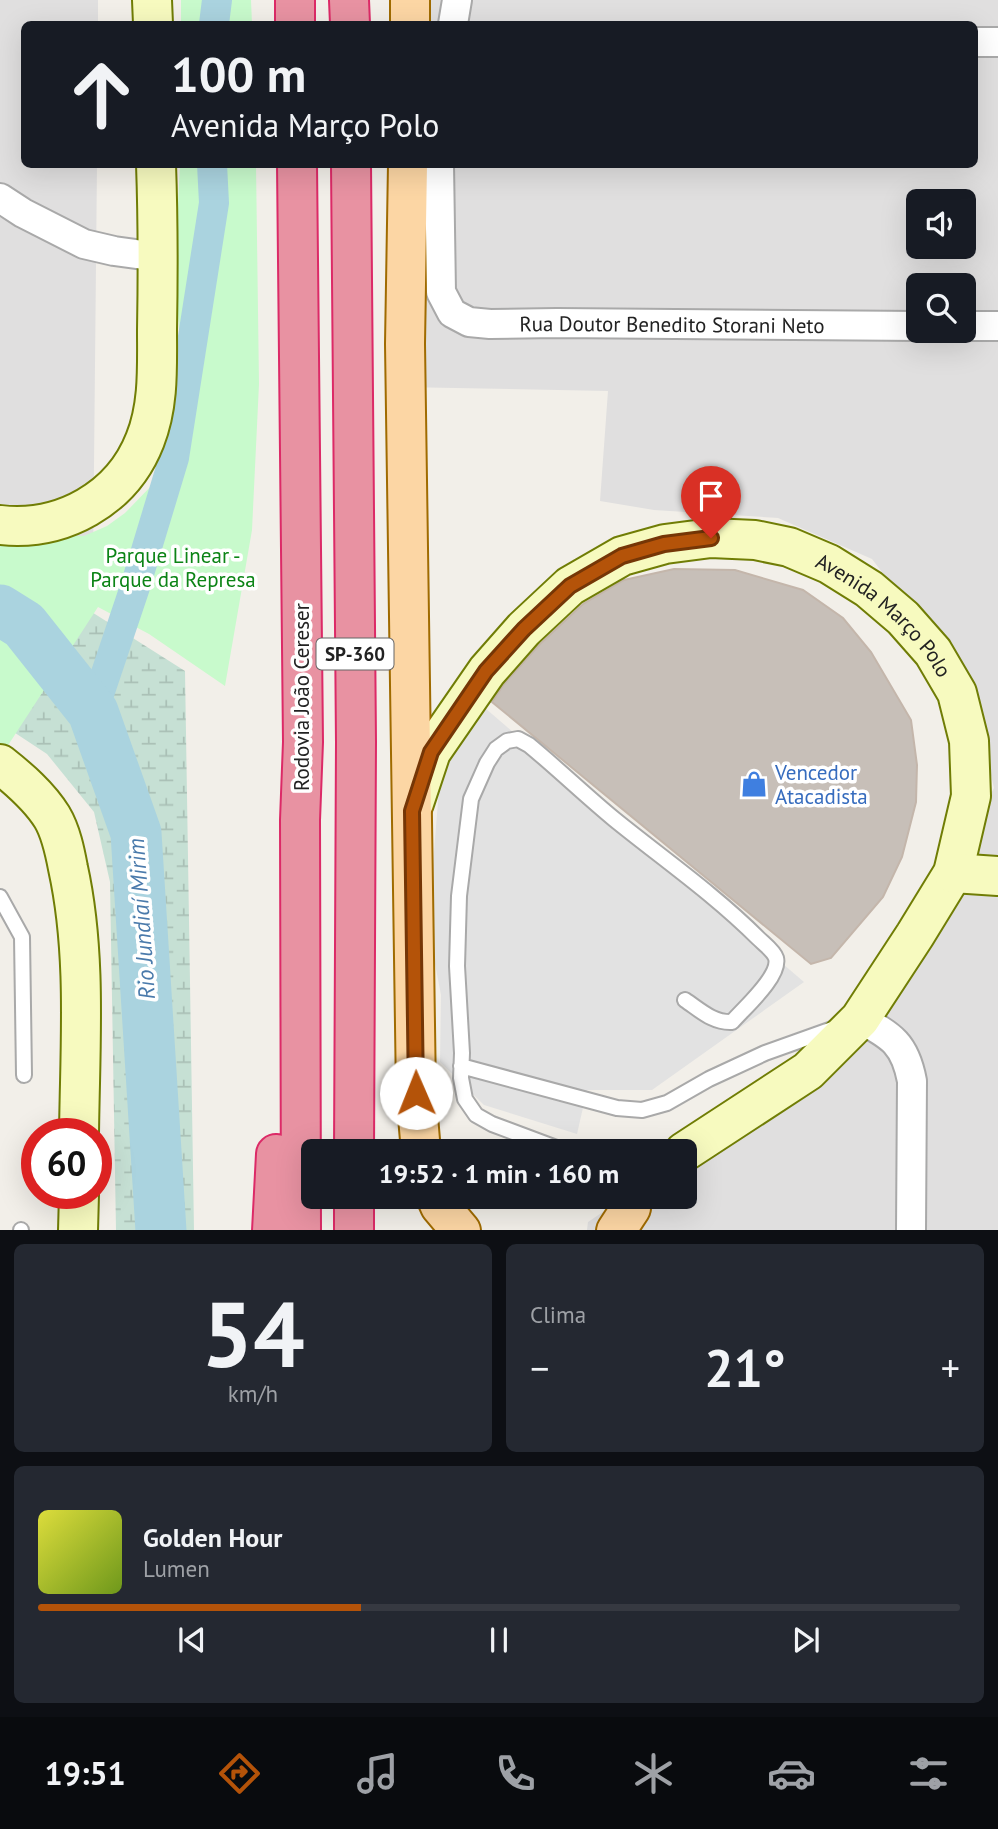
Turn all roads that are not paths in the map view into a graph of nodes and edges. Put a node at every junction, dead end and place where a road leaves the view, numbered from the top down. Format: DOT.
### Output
graph roads {
  1 [pos="152,0"];
  2 [pos="349,0"];
  3 [pos="410,0"];
  4 [pos="457,0"];
  5 [pos="153,21"];
  6 [pos="350,21"];
  7 [pos="410,21"];
  8 [pos="454,21"];
  9 [pos="978,42"];
  10 [pos="998,42"];
  11 [pos="156,168"];
  12 [pos="297,168"];
  13 [pos="351,168"];
  14 [pos="408,168"];
  15 [pos="439,168"];
  16 [pos="0,198"];
  17 [pos="159,257"];
  18 [pos="906,326"];
  19 [pos="976,326"];
  20 [pos="998,326"];
  21 [pos="0,525"];
  22 [pos="8,778"];
  23 [pos="412,811"];
  24 [pos="300,820"];
  25 [pos="953,873"];
  26 [pos="998,876"];
  27 [pos="0,897"];
  28 [pos="685,1000"];
  29 [pos="860,1019"];
  30 [pos="461,1066"];
  31 [pos="24,1075"];
  32 [pos="79,1118"];
  33 [pos="354,1139"];
  34 [pos="420,1139"];
  35 [pos="532,1139"];
  36 [pos="697,1143"];
  37 [pos="79,1209"];
  38 [pos="354,1209"];
  39 [pos="426,1209"];
  40 [pos="443,1209"];
  41 [pos="78,1230"];
  42 [pos="272,1230"];
  43 [pos="301,1230"];
  44 [pos="354,1230"];
  45 [pos="427,1230"];
  46 [pos="461,1230"];
  47 [pos="911,1230"];
  1 -- 5 [label="main road"];
  2 -- 6 [label="highway"];
  3 -- 7 [label="main road"];
  4 -- 8 [label="street"];
  9 -- 10 [label="street"];
  11 -- 17 [label="main road"];
  12 -- 24 [label="highway, Rodovia João Cereser / SP-360"];
  13 -- 33 [label="highway, SP-360"];
  14 -- 23 [label="main road"];
  15 -- 18 [label="street, Rua Doutor Benedito Storani Neto"];
  16 -- 17 [label="street"];
  17 -- 21 [label="main road"];
  19 -- 20 [label="street"];
  22 -- 32 [label="main road"];
  23 -- 25 [label="main road, Avenida Março Polo"];
  23 -- 34 [label="main road"];
  24 -- 42 [label="highway"];
  24 -- 43 [label="highway, Rodovia João Cereser / SP-360"];
  25 -- 26 [label="main road"];
  25 -- 29 [label="main road, Avenida Março Polo"];
  27 -- 31 [label="lane"];
  28 -- 30 [label="lane"];
  29 -- 30 [label="lane"];
  29 -- 36 [label="main road, Avenida Março Polo"];
  29 -- 47 [label="street"];
  30 -- 35 [label="lane"];
  37 -- 41 [label="main road"];
  38 -- 44 [label="highway"];
  39 -- 45 [label="main road"];
  40 -- 46 [label="main road"];
}
